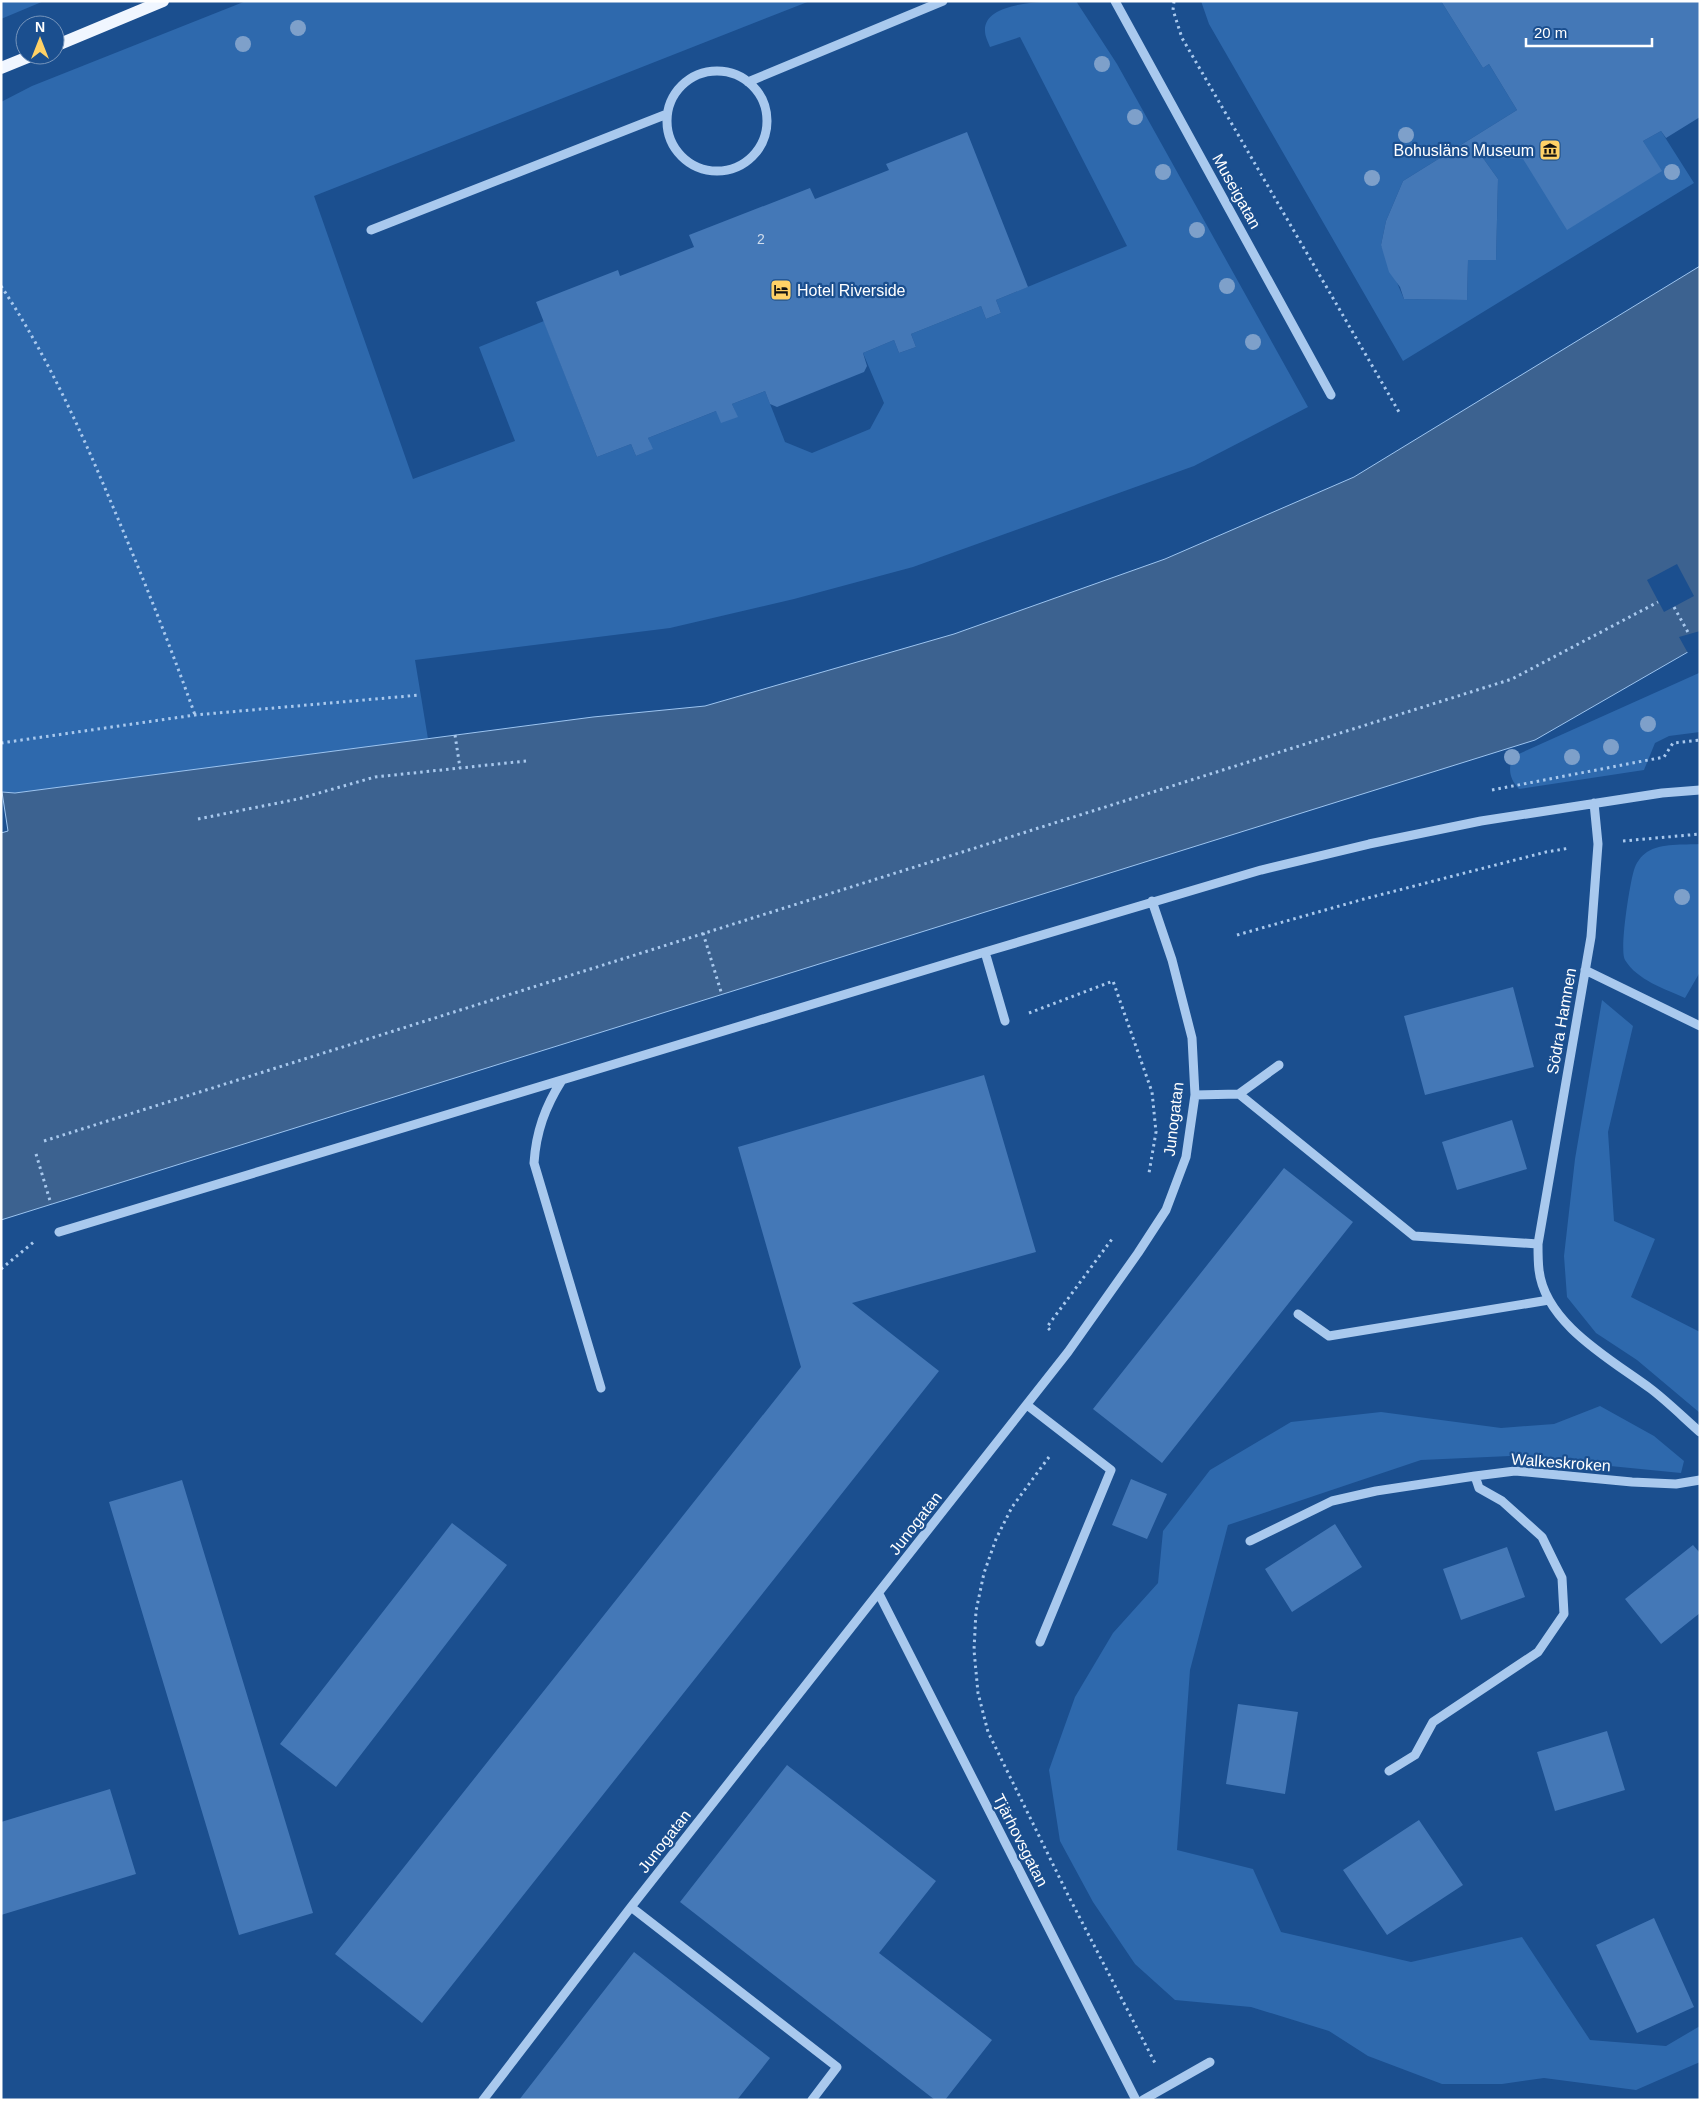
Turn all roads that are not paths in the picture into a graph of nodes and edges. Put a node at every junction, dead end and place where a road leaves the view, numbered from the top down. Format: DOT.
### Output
graph roads {
  1 [pos="163,1"];
  2 [pos="943,1"];
  3 [pos="1115,1"];
  4 [pos="65,42"];
  5 [pos="15,62"];
  6 [pos="1,68"];
  7 [pos="748,82"];
  8 [pos="668,114"];
  9 [pos="371,230"];
  10 [pos="1331,395"];
  11 [pos="1700,790"];
  12 [pos="1594,803"];
  13 [pos="1152,901"];
  14 [pos="985,952"];
  15 [pos="1585,970"];
  16 [pos="1005,1021"];
  17 [pos="1700,1026"];
  18 [pos="1279,1065"];
  19 [pos="562,1080"];
  20 [pos="1239,1094"];
  21 [pos="1195,1095"];
  22 [pos="58,1232"];
  23 [pos="1538,1244"];
  24 [pos="1549,1300"];
  25 [pos="1298,1314"];
  26 [pos="601,1388"];
  27 [pos="1027,1405"];
  28 [pos="1700,1432"];
  29 [pos="1474,1476"];
  30 [pos="1700,1480"];
  31 [pos="1250,1541"];
  32 [pos="879,1594"];
  33 [pos="1040,1642"];
  34 [pos="1389,1771"];
  35 [pos="632,1907"];
  36 [pos="1210,2062"];
  37 [pos="483,2100"];
  38 [pos="812,2100"];
  39 [pos="1136,2100"];
  40 [pos="1143,2100"];
  1 -- 4 [label="main road"];
  2 -- 7 [label="street"];
  3 -- 10 [label="street, Museigatan"];
  5 -- 6 [label="main road"];
  7 -- 8 [label="street"];
  7 -- 8 [label="street"];
  8 -- 9 [label="street"];
  11 -- 12 [label="street"];
  12 -- 13 [label="street"];
  12 -- 15 [label="street, Södra Hamnen"];
  13 -- 14 [label="street"];
  13 -- 21 [label="street, Junogatan"];
  14 -- 16 [label="street"];
  14 -- 19 [label="street"];
  15 -- 17 [label="street"];
  15 -- 23 [label="street, Södra Hamnen"];
  18 -- 20 [label="street"];
  19 -- 22 [label="street"];
  19 -- 26 [label="street"];
  20 -- 21 [label="street"];
  20 -- 23 [label="street"];
  21 -- 27 [label="street, Junogatan"];
  23 -- 24 [label="street"];
  24 -- 25 [label="street"];
  24 -- 28 [label="street"];
  27 -- 32 [label="street, Junogatan"];
  27 -- 33 [label="street"];
  29 -- 30 [label="street, Walkeskroken"];
  29 -- 31 [label="street, Walkeskroken"];
  29 -- 34 [label="street"];
  32 -- 35 [label="street, Junogatan"];
  32 -- 39 [label="street, Tjärhovsgatan"];
  35 -- 37 [label="street, Junogatan"];
  35 -- 38 [label="street"];
  36 -- 40 [label="street"];
}
